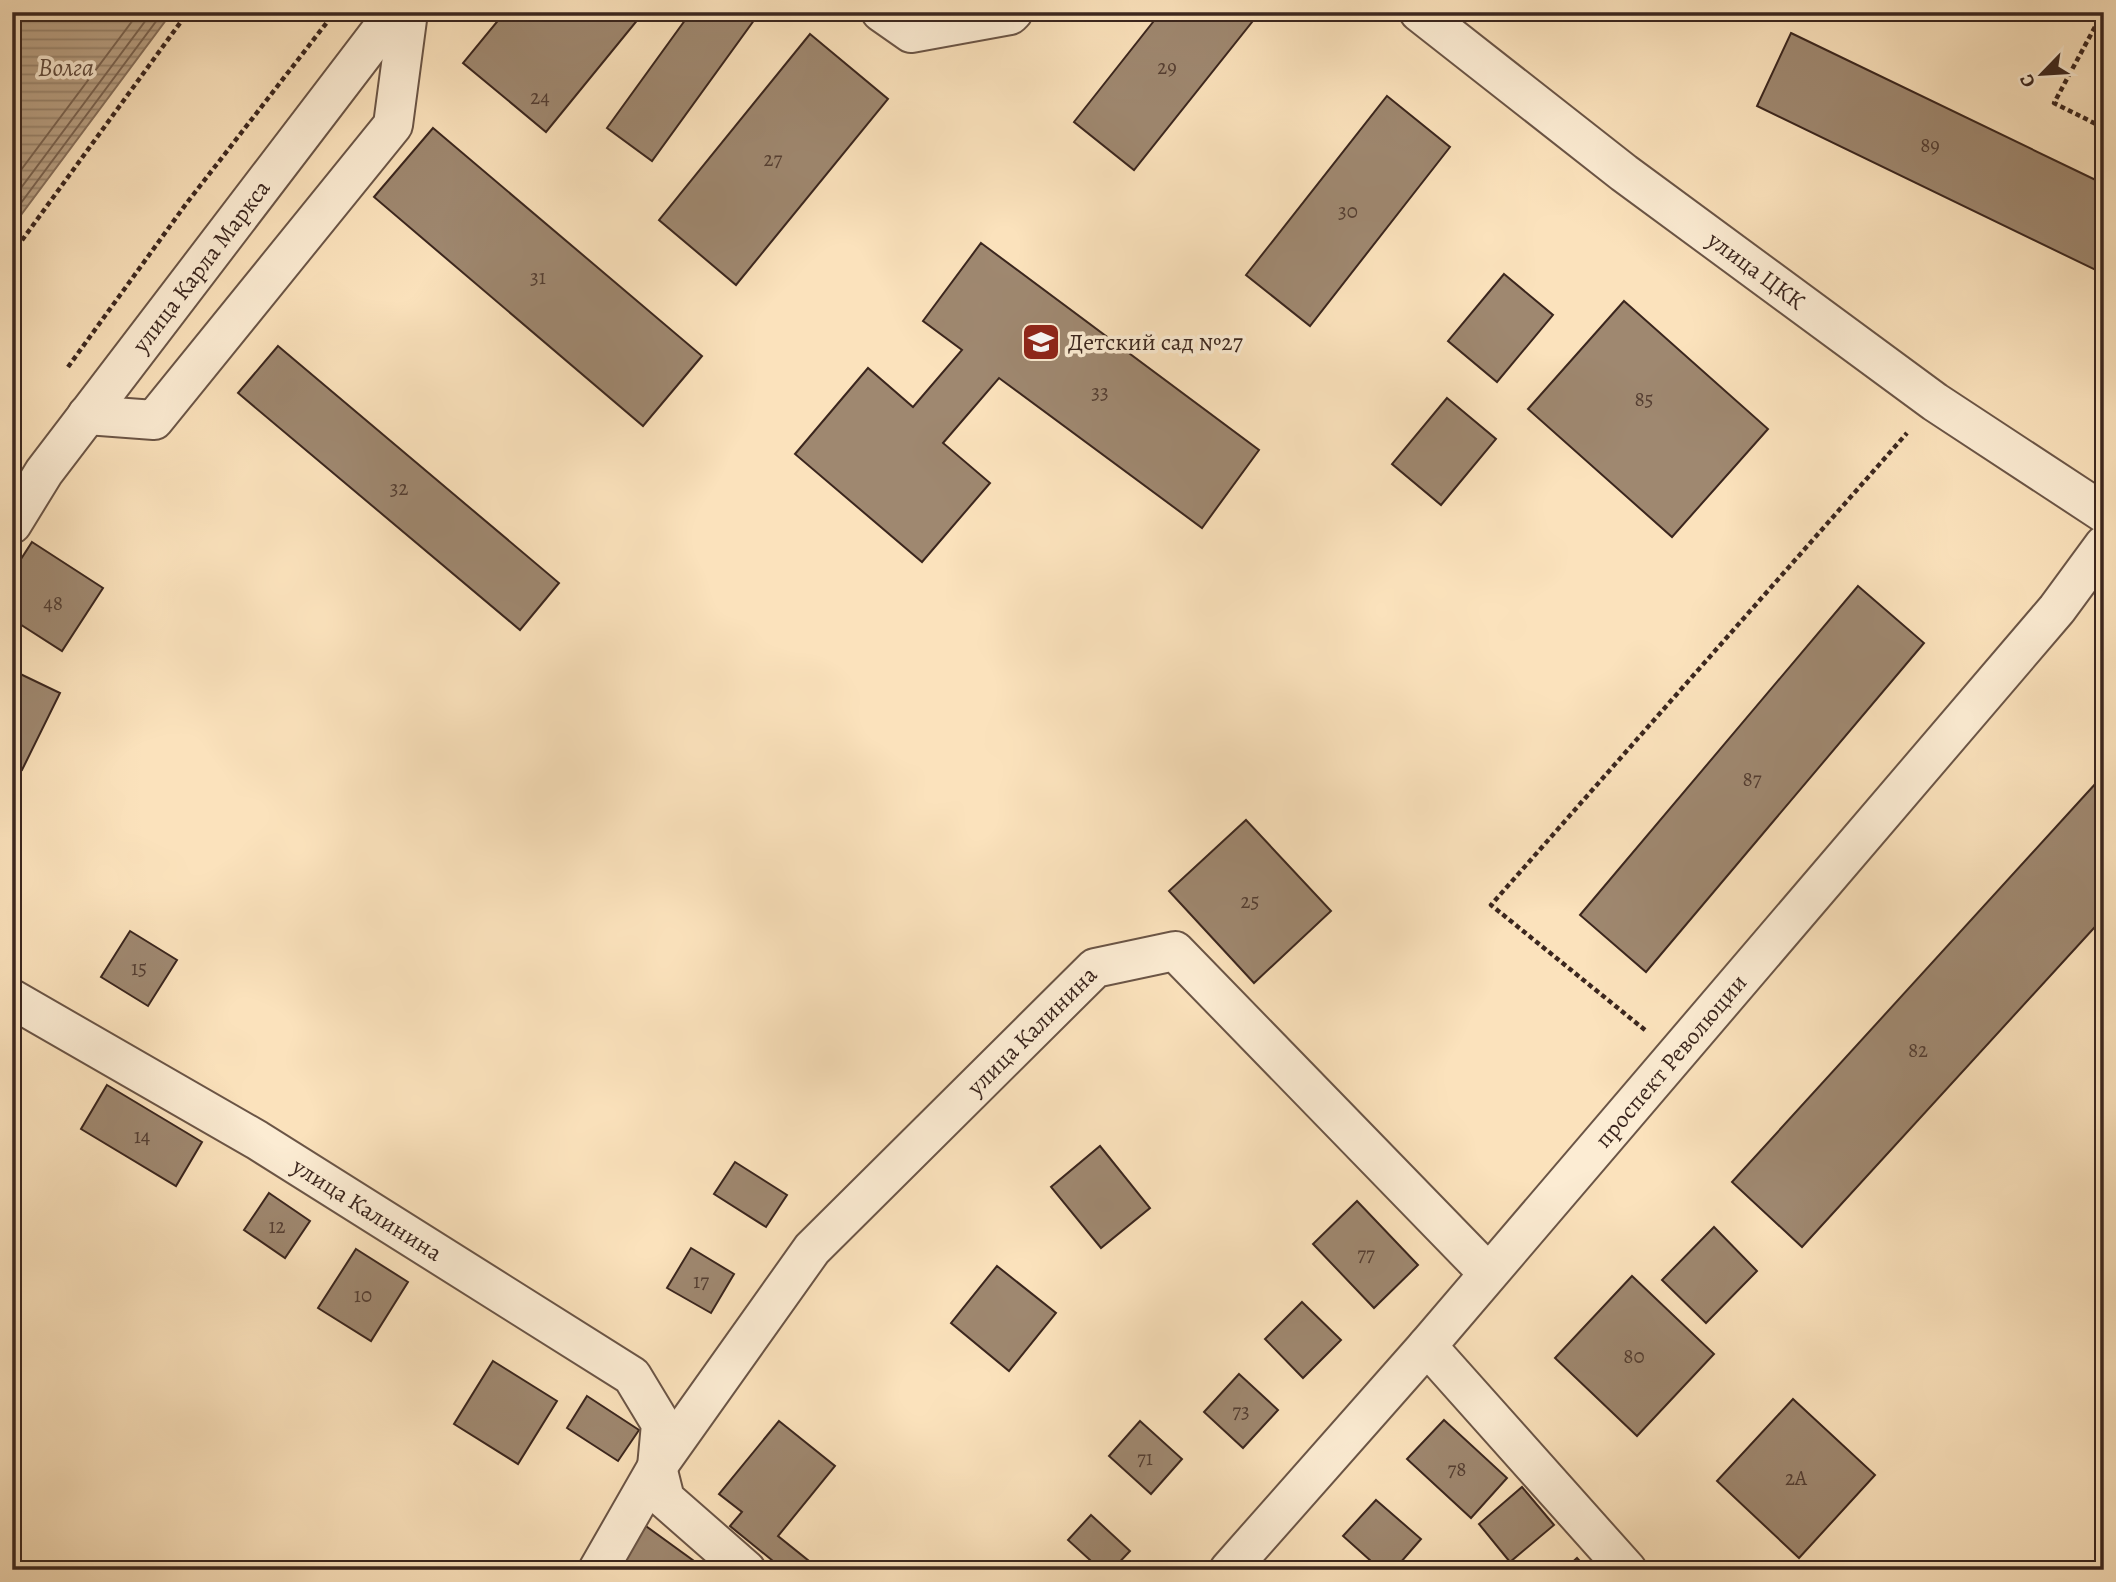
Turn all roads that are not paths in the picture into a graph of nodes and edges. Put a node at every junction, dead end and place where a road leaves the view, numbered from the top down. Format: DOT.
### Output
graph roads {
  1 [pos="395,12"];
  2 [pos="408,12"];
  3 [pos="881,12"];
  4 [pos="1013,12"];
  5 [pos="1419,12"];
  6 [pos="87,415"];
  7 [pos="2104,513"];
  8 [pos="12,524"];
  9 [pos="2104,545"];
  10 [pos="12,999"];
  11 [pos="1488,1273"];
  12 [pos="1427,1346"];
  13 [pos="657,1467"];
  14 [pos="598,1570"];
  15 [pos="746,1570"];
  16 [pos="1229,1570"];
  17 [pos="1627,1570"];
  1 -- 6 [label="street, улица Карла Маркса"];
  2 -- 6 [label="street"];
  3 -- 4 [label="street"];
  5 -- 7 [label="street, улица ЦКК"];
  6 -- 8 [label="street, улица Карла Маркса"];
  9 -- 11 [label="street, проспект Революции"];
  10 -- 13 [label="street, улица Калинина"];
  11 -- 12 [label="street, проспект Революции"];
  11 -- 13 [label="street, улица Калинина"];
  12 -- 16 [label="street, проспект Революции"];
  12 -- 17 [label="street"];
  13 -- 14 [label="street, улица Калинина"];
  13 -- 15 [label="street, улица Калинина"];
}
